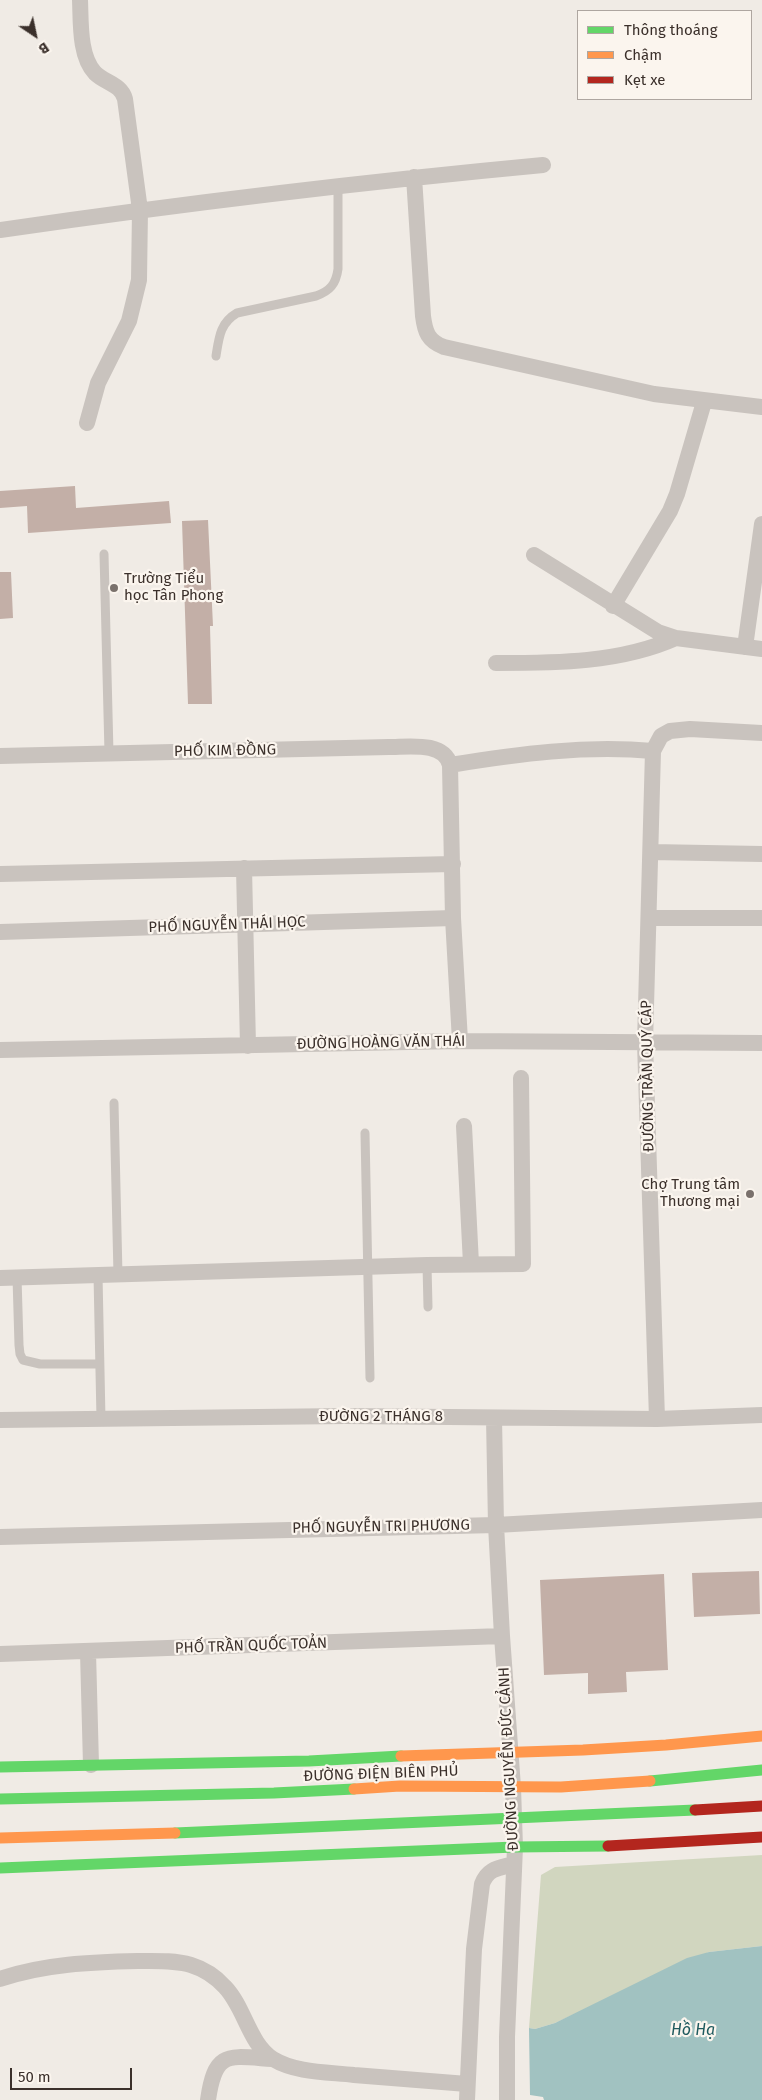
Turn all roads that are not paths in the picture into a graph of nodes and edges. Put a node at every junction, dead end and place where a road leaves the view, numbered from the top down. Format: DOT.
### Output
graph roads {
  1 [pos="80,0"];
  2 [pos="543,165"];
  3 [pos="414,178"];
  4 [pos="338,187"];
  5 [pos="140,210"];
  6 [pos="0,230"];
  7 [pos="216,356"];
  8 [pos="704,402"];
  9 [pos="762,407"];
  10 [pos="87,423"];
  11 [pos="762,524"];
  12 [pos="104,554"];
  13 [pos="534,556"];
  14 [pos="613,606"];
  15 [pos="676,638"];
  16 [pos="745,647"];
  17 [pos="762,649"];
  18 [pos="496,663"];
  19 [pos="762,733"];
  20 [pos="653,751"];
  21 [pos="109,753"];
  22 [pos="0,756"];
  23 [pos="449,761"];
  24 [pos="651,852"];
  25 [pos="762,854"];
  26 [pos="453,864"];
  27 [pos="244,868"];
  28 [pos="0,874"];
  29 [pos="454,918"];
  30 [pos="649,918"];
  31 [pos="762,918"];
  32 [pos="244,925"];
  33 [pos="0,932"];
  34 [pos="460,1041"];
  35 [pos="645,1043"];
  36 [pos="762,1043"];
  37 [pos="248,1046"];
  38 [pos="0,1050"];
  39 [pos="521,1078"];
  40 [pos="114,1102"];
  41 [pos="464,1126"];
  42 [pos="366,1133"];
  43 [pos="471,1264"];
  44 [pos="427,1265"];
  45 [pos="369,1267"];
  46 [pos="118,1274"];
  47 [pos="98,1275"];
  48 [pos="17,1277"];
  49 [pos="0,1278"];
  50 [pos="428,1307"];
  51 [pos="99,1364"];
  52 [pos="370,1378"];
  53 [pos="762,1415"];
  54 [pos="494,1418"];
  55 [pos="101,1419"];
  56 [pos="658,1419"];
  57 [pos="0,1420"];
  58 [pos="762,1510"];
  59 [pos="496,1525"];
  60 [pos="0,1537"];
  61 [pos="502,1636"];
  62 [pos="88,1652"];
  63 [pos="0,1654"];
  64 [pos="762,1736"];
  65 [pos="511,1753"];
  66 [pos="91,1765"];
  67 [pos="0,1767"];
  68 [pos="762,1770"];
  69 [pos="513,1787"];
  70 [pos="0,1799"];
  71 [pos="762,1806"];
  72 [pos="514,1819"];
  73 [pos="762,1836"];
  74 [pos="0,1838"];
  75 [pos="515,1846"];
  76 [pos="514,1864"];
  77 [pos="0,1868"];
  78 [pos="0,1979"];
  79 [pos="272,2058"];
  80 [pos="467,2092"];
  81 [pos="208,2100"];
  82 [pos="507,2100"];
  1 -- 5 [label="street"];
  2 -- 3 [label="street"];
  3 -- 4 [label="street"];
  3 -- 8 [label="street"];
  4 -- 5 [label="street"];
  4 -- 7 [label="lane"];
  5 -- 6 [label="street"];
  5 -- 10 [label="street"];
  8 -- 9 [label="street"];
  8 -- 14 [label="street"];
  11 -- 16 [label="street"];
  12 -- 21 [label="lane"];
  13 -- 14 [label="street"];
  14 -- 15 [label="street"];
  15 -- 16 [label="street"];
  15 -- 18 [label="street"];
  16 -- 17 [label="street"];
  19 -- 20 [label="street, ĐƯỜNG TRẦN QUÝ CÁP"];
  20 -- 23 [label="street"];
  20 -- 24 [label="street, ĐƯỜNG TRẦN QUÝ CÁP"];
  21 -- 22 [label="street, PHỐ KIM ĐỒNG"];
  21 -- 23 [label="street, PHỐ KIM ĐỒNG"];
  23 -- 26 [label="street"];
  24 -- 25 [label="street"];
  24 -- 30 [label="street, ĐƯỜNG TRẦN QUÝ CÁP"];
  26 -- 27 [label="street"];
  26 -- 29 [label="street"];
  27 -- 28 [label="street"];
  27 -- 32 [label="street"];
  29 -- 32 [label="street, PHỐ NGUYỄN THÁI HỌC"];
  29 -- 34 [label="street"];
  30 -- 31 [label="street"];
  30 -- 35 [label="street, ĐƯỜNG TRẦN QUÝ CÁP"];
  32 -- 33 [label="street, PHỐ NGUYỄN THÁI HỌC"];
  32 -- 37 [label="street"];
  34 -- 35 [label="street, ĐƯỜNG HOÀNG VĂN THÁI"];
  34 -- 37 [label="street, ĐƯỜNG HOÀNG VĂN THÁI"];
  35 -- 36 [label="street, ĐƯỜNG HOÀNG VĂN THÁI"];
  35 -- 56 [label="street, ĐƯỜNG TRẦN QUÝ CÁP"];
  37 -- 38 [label="street, ĐƯỜNG HOÀNG VĂN THÁI"];
  39 -- 43 [label="street"];
  40 -- 46 [label="lane"];
  41 -- 43 [label="street"];
  42 -- 45 [label="lane"];
  43 -- 44 [label="street"];
  44 -- 45 [label="street"];
  44 -- 50 [label="lane"];
  45 -- 46 [label="street"];
  45 -- 52 [label="lane"];
  46 -- 47 [label="street"];
  47 -- 48 [label="street"];
  47 -- 51 [label="lane"];
  48 -- 49 [label="street"];
  48 -- 51 [label="lane"];
  51 -- 55 [label="lane"];
  53 -- 56 [label="street, ĐƯỜNG 2 THÁNG 8"];
  54 -- 55 [label="street, ĐƯỜNG 2 THÁNG 8"];
  54 -- 56 [label="street, ĐƯỜNG 2 THÁNG 8"];
  54 -- 59 [label="street, ĐƯỜNG NGUYỄN ĐỨC CẢNH"];
  55 -- 57 [label="street, ĐƯỜNG 2 THÁNG 8"];
  58 -- 59 [label="street, PHỐ NGUYỄN TRI PHƯƠNG"];
  59 -- 60 [label="street, PHỐ NGUYỄN TRI PHƯƠNG"];
  59 -- 61 [label="street, ĐƯỜNG NGUYỄN ĐỨC CẢNH"];
  61 -- 62 [label="street, PHỐ TRẦN QUỐC TOẢN"];
  61 -- 65 [label="street, ĐƯỜNG NGUYỄN ĐỨC CẢNH"];
  62 -- 63 [label="street, PHỐ TRẦN QUỐC TOẢN"];
  62 -- 66 [label="street"];
  64 -- 65 [label="main road, ĐƯỜNG ĐIỆN BIÊN PHỦ"];
  65 -- 66 [label="main road, ĐƯỜNG ĐIỆN BIÊN PHỦ"];
  65 -- 69 [label="street, ĐƯỜNG NGUYỄN ĐỨC CẢNH"];
  66 -- 67 [label="main road, ĐƯỜNG ĐIỆN BIÊN PHỦ"];
  68 -- 69 [label="main road, ĐƯỜNG ĐIỆN BIÊN PHỦ"];
  69 -- 70 [label="main road, ĐƯỜNG ĐIỆN BIÊN PHỦ"];
  69 -- 72 [label="street, ĐƯỜNG NGUYỄN ĐỨC CẢNH"];
  71 -- 72 [label="main road"];
  72 -- 74 [label="main road"];
  72 -- 75 [label="street, ĐƯỜNG NGUYỄN ĐỨC CẢNH"];
  73 -- 75 [label="main road"];
  75 -- 76 [label="street, ĐƯỜNG NGUYỄN ĐỨC CẢNH"];
  75 -- 77 [label="main road"];
  76 -- 80 [label="street"];
  76 -- 82 [label="street, ĐƯỜNG NGUYỄN ĐỨC CẢNH"];
  78 -- 79 [label="street"];
  79 -- 80 [label="street"];
  79 -- 81 [label="street"];
}
